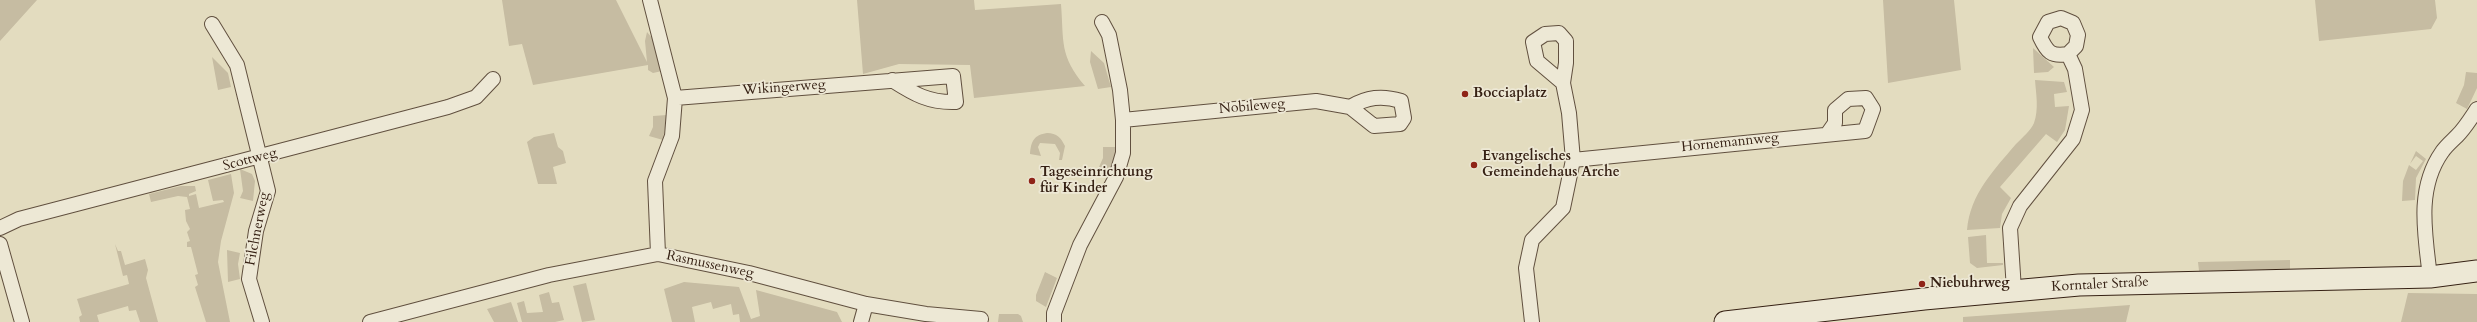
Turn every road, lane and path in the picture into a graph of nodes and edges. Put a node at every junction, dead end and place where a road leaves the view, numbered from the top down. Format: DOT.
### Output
graph roads {
  1 [pos="650,0"];
  2 [pos="1102,22"];
  3 [pos="212,24"];
  4 [pos="2068,54"];
  5 [pos="493,79"];
  6 [pos="892,80"];
  7 [pos="1563,84"];
  8 [pos="675,98"];
  9 [pos="1350,107"];
  10 [pos="2477,108"];
  11 [pos="1123,120"];
  12 [pos="1828,133"];
  13 [pos="261,157"];
  14 [pos="1573,160"];
  15 [pos="0,228"];
  16 [pos="0,244"];
  17 [pos="658,254"];
  18 [pos="2477,271"];
  19 [pos="2430,277"];
  20 [pos="2014,290"];
  21 [pos="866,304"];
  22 [pos="981,319"];
  23 [pos="22,322"];
  24 [pos="262,322"];
  25 [pos="370,322"];
  26 [pos="861,322"];
  27 [pos="1054,322"];
  28 [pos="1532,322"];
  29 [pos="1725,322"];
  1 -- 8 [label="street"];
  2 -- 11 [label="street"];
  3 -- 13 [label="street, Filchnerweg"];
  4 -- 20 [label="street"];
  5 -- 13 [label="street, Scottweg"];
  6 -- 8 [label="street, Wikingerweg"];
  7 -- 14 [label="street"];
  8 -- 17 [label="street"];
  9 -- 9 [label="street, Nobileweg"];
  9 -- 11 [label="street, Nobileweg"];
  10 -- 19 [label="street"];
  11 -- 27 [label="street"];
  12 -- 12 [label="street, Hornemannweg"];
  12 -- 14 [label="street, Hornemannweg"];
  13 -- 15 [label="street, Scottweg"];
  13 -- 24 [label="street, Filchnerweg"];
  14 -- 28 [label="street"];
  16 -- 23 [label="street"];
  17 -- 21 [label="street, Rasmussenweg"];
  17 -- 25 [label="street, Rasmussenweg"];
  18 -- 19 [label="street, Korntaler Straße"];
  19 -- 20 [label="street, Korntaler Straße"];
  20 -- 29 [label="street, Korntaler Straße"];
  21 -- 22 [label="street, Rasmussenweg"];
  21 -- 26 [label="street"];
}
